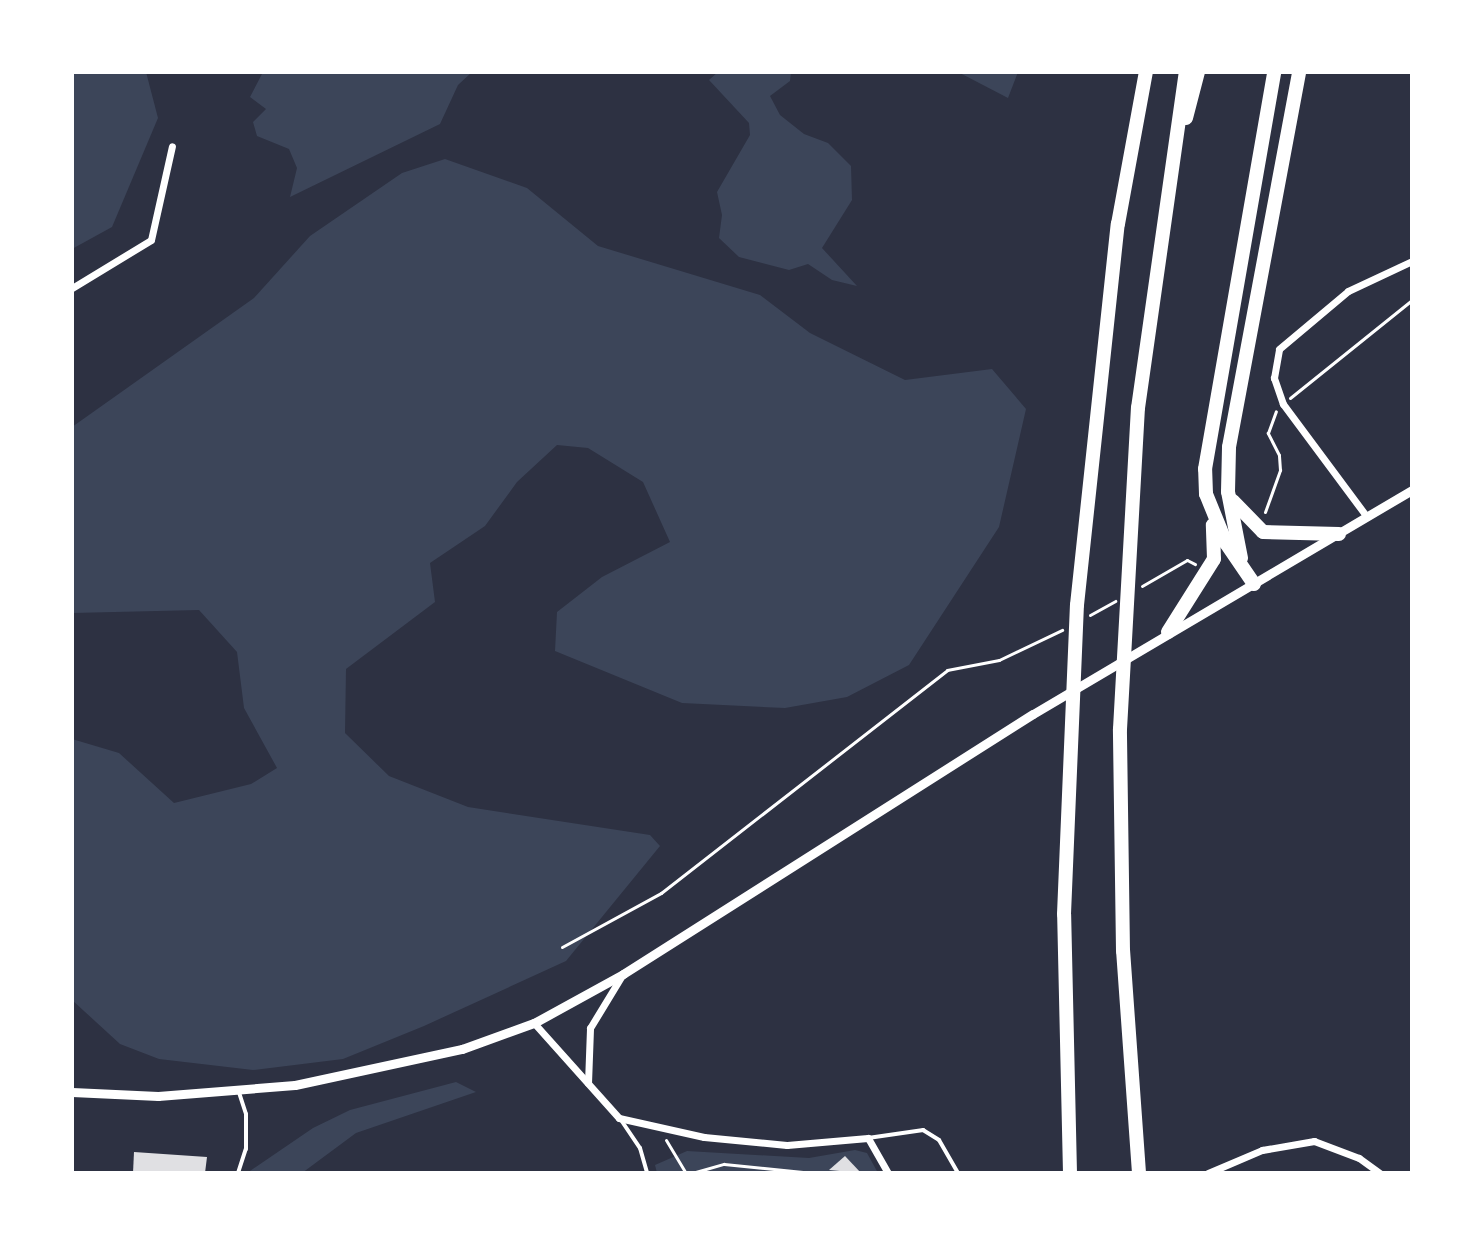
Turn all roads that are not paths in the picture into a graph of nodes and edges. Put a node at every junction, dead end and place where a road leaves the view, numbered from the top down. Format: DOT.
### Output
graph roads {
  1 [pos="1146,72"];
  2 [pos="1186,72"];
  3 [pos="1198,72"];
  4 [pos="1274,72"];
  5 [pos="1299,72"];
  6 [pos="172,146"];
  7 [pos="1169,172"];
  8 [pos="1412,261"];
  9 [pos="72,288"];
  10 [pos="1412,490"];
  11 [pos="1228,492"];
  12 [pos="1206,494"];
  13 [pos="1367,517"];
  14 [pos="1339,534"];
  15 [pos="1242,562"];
  16 [pos="1254,584"];
  17 [pos="1168,632"];
  18 [pos="623,974"];
  19 [pos="534,1023"];
  20 [pos="588,1085"];
  21 [pos="238,1090"];
  22 [pos="72,1092"];
  23 [pos="619,1118"];
  24 [pos="868,1138"];
  25 [pos="238,1173"];
  26 [pos="647,1173"];
  27 [pos="888,1173"];
  28 [pos="958,1173"];
  29 [pos="1070,1173"];
  30 [pos="1139,1173"];
  31 [pos="1208,1173"];
  32 [pos="1380,1173"];
  1 -- 29 [label="highway"];
  2 -- 7 [label="highway"];
  3 -- 7 [label="highway"];
  4 -- 12 [label="highway"];
  5 -- 11 [label="highway"];
  6 -- 9 [label="street"];
  7 -- 30 [label="highway"];
  8 -- 13 [label="street"];
  10 -- 13 [label="street"];
  11 -- 14 [label="highway"];
  11 -- 15 [label="highway"];
  12 -- 15 [label="highway"];
  12 -- 17 [label="highway"];
  13 -- 14 [label="street"];
  14 -- 16 [label="street"];
  15 -- 16 [label="highway"];
  16 -- 17 [label="street"];
  17 -- 18 [label="street"];
  18 -- 19 [label="street"];
  18 -- 20 [label="street"];
  19 -- 20 [label="street"];
  19 -- 21 [label="street"];
  20 -- 23 [label="street"];
  21 -- 22 [label="street"];
  21 -- 25 [label="lane"];
  23 -- 24 [label="street"];
  23 -- 26 [label="lane"];
  24 -- 27 [label="street"];
  24 -- 28 [label="lane"];
  31 -- 32 [label="street"];
}
